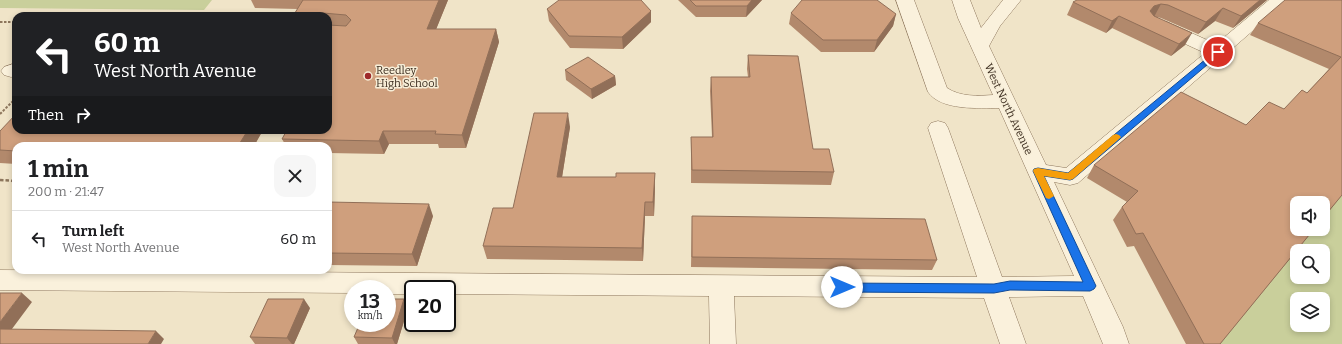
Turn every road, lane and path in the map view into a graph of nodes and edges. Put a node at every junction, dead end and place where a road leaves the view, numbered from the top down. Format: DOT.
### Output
graph roads {
  1 [pos="905,0"];
  2 [pos="1012,0"];
  3 [pos="1279,0"];
  4 [pos="965,1"];
  5 [pos="0,22"];
  6 [pos="12,22"];
  7 [pos="1154,23"];
  8 [pos="980,46"];
  9 [pos="1218,52"];
  10 [pos="12,102"];
  11 [pos="1006,102"];
  12 [pos="0,114"];
  13 [pos="938,128"];
  14 [pos="1038,171"];
  15 [pos="0,180"];
  16 [pos="12,181"];
  17 [pos="0,280"];
  18 [pos="721,286"];
  19 [pos="1090,286"];
  20 [pos="994,288"];
  21 [pos="1116,338"];
  22 [pos="723,344"];
  23 [pos="1012,344"];
  1 -- 11 [label="street"];
  2 -- 8 [label="street"];
  3 -- 9 [label="street"];
  4 -- 8 [label="street, West North Avenue"];
  5 -- 6 [label="path"];
  7 -- 9 [label="street"];
  8 -- 11 [label="street, West North Avenue"];
  9 -- 14 [label="street"];
  10 -- 12 [label="path"];
  11 -- 14 [label="street, West North Avenue"];
  13 -- 20 [label="street"];
  14 -- 19 [label="street, West North Avenue"];
  15 -- 16 [label="path"];
  17 -- 18 [label="street"];
  18 -- 20 [label="street"];
  18 -- 22 [label="street"];
  19 -- 20 [label="street"];
  19 -- 21 [label="street, West North Avenue"];
  20 -- 23 [label="street"];
}
